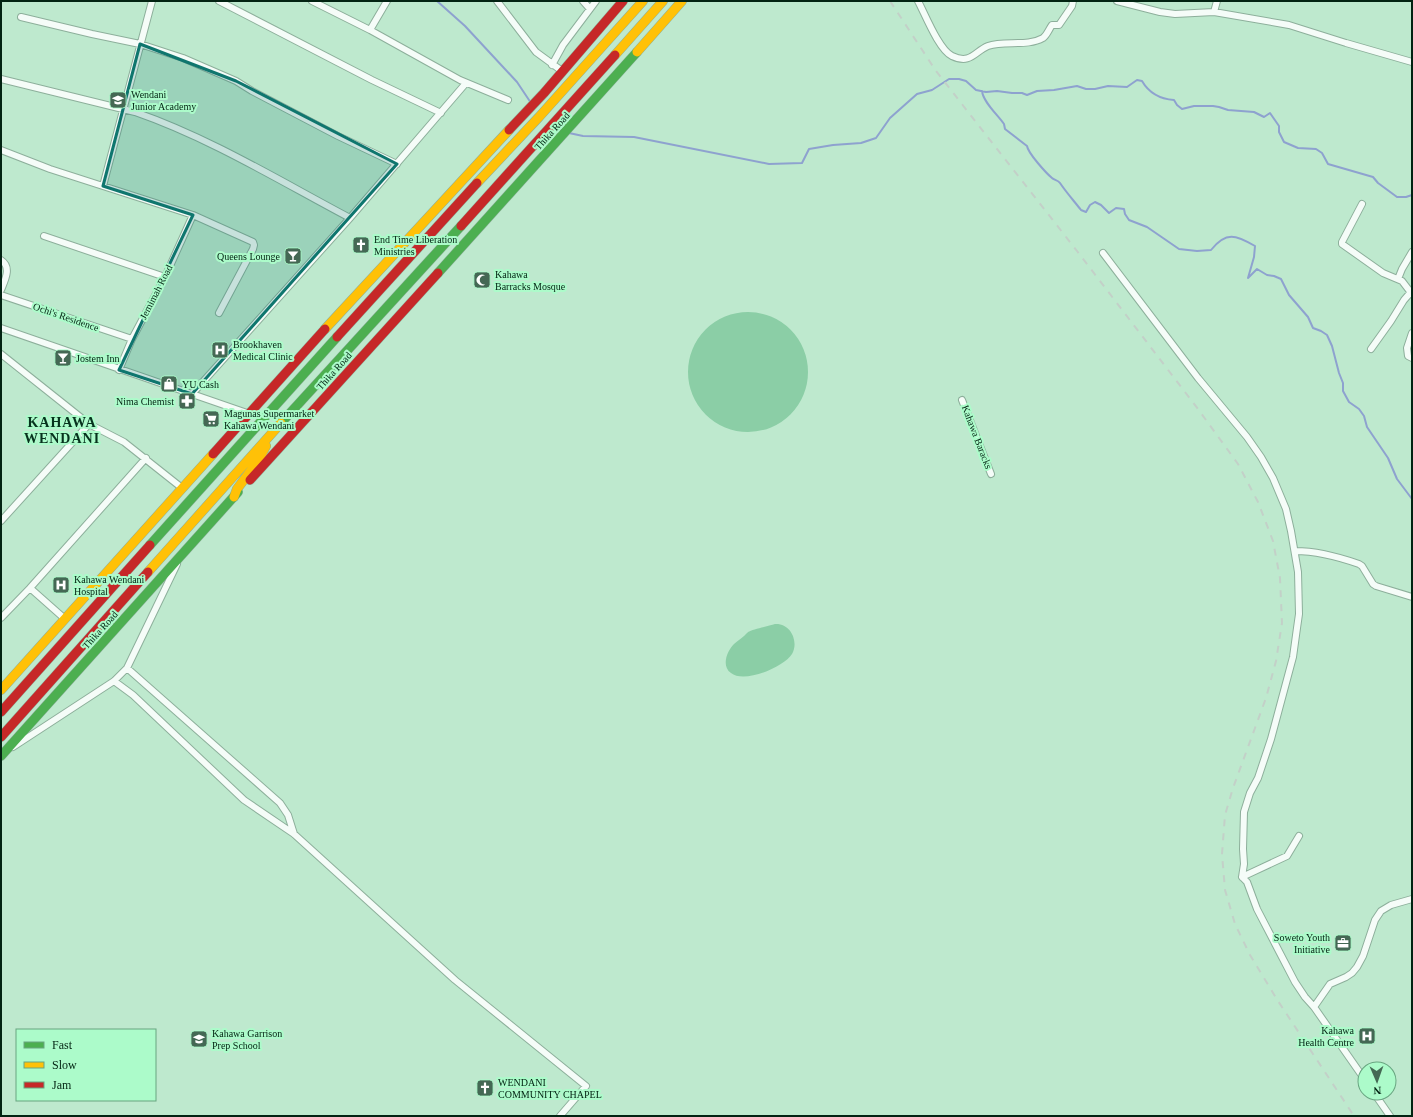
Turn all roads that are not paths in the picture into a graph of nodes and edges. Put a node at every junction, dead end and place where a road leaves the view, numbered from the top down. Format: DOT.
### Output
graph roads {
  1 [pos="152,1"];
  2 [pos="218,1"];
  3 [pos="312,1"];
  4 [pos="387,1"];
  5 [pos="497,1"];
  6 [pos="583,1"];
  7 [pos="596,1"];
  8 [pos="623,1"];
  9 [pos="643,1"];
  10 [pos="664,1"];
  11 [pos="682,1"];
  12 [pos="918,1"];
  13 [pos="1073,1"];
  14 [pos="1118,1"];
  15 [pos="1217,1"];
  16 [pos="590,10"];
  17 [pos="1214,12"];
  18 [pos="21,17"];
  19 [pos="370,30"];
  20 [pos="140,44"];
  21 [pos="1412,62"];
  22 [pos="552,65"];
  23 [pos="562,71"];
  24 [pos="1,79"];
  25 [pos="466,83"];
  26 [pos="508,100"];
  27 [pos="123,109"];
  28 [pos="441,113"];
  29 [pos="1,150"];
  30 [pos="397,164"];
  31 [pos="103,186"];
  32 [pos="1362,204"];
  33 [pos="193,214"];
  34 [pos="350,218"];
  35 [pos="44,236"];
  36 [pos="1412,252"];
  37 [pos="1102,253"];
  38 [pos="1,260"];
  39 [pos="165,277"];
  40 [pos="1398,279"];
  41 [pos="1,290"];
  42 [pos="1411,293"];
  43 [pos="1,295"];
  44 [pos="219,313"];
  45 [pos="1,328"];
  46 [pos="1412,333"];
  47 [pos="132,339"];
  48 [pos="1371,349"];
  49 [pos="1,354"];
  50 [pos="1412,358"];
  51 [pos="119,370"];
  52 [pos="192,394"];
  53 [pos="962,400"];
  54 [pos="250,414"];
  55 [pos="89,424"];
  56 [pos="272,433"];
  57 [pos="146,458"];
  58 [pos="991,474"];
  59 [pos="182,488"];
  60 [pos="234,497"];
  61 [pos="1,521"];
  62 [pos="1295,551"];
  63 [pos="179,559"];
  64 [pos="30,588"];
  65 [pos="1412,597"];
  66 [pos="1,618"];
  67 [pos="65,619"];
  68 [pos="127,668"];
  69 [pos="114,681"];
  70 [pos="1,690"];
  71 [pos="1,712"];
  72 [pos="1,737"];
  73 [pos="2,755"];
  74 [pos="294,834"];
  75 [pos="1299,836"];
  76 [pos="1242,877"];
  77 [pos="1412,899"];
  78 [pos="1314,1007"];
  79 [pos="1357,1069"];
  80 [pos="1380,1101"];
  81 [pos="560,1116"];
  82 [pos="1390,1116"];
  1 -- 20 [label="street"];
  2 -- 28 [label="street"];
  3 -- 19 [label="street"];
  4 -- 19 [label="street"];
  5 -- 22 [label="street"];
  6 -- 16 [label="street"];
  7 -- 16 [label="street"];
  8 -- 23 [label="main road"];
  9 -- 71 [label="main road, Thika Road"];
  10 -- 56 [label="main road, Thika Road"];
  11 -- 60 [label="main road, Thika Road"];
  12 -- 13 [label="street"];
  14 -- 17 [label="street"];
  15 -- 17 [label="street"];
  16 -- 22 [label="street"];
  17 -- 21 [label="street"];
  18 -- 20 [label="street"];
  19 -- 25 [label="street"];
  20 -- 27 [label="street"];
  20 -- 30 [label="street"];
  22 -- 23 [label="street"];
  23 -- 54 [label="main road"];
  24 -- 27 [label="street"];
  25 -- 26 [label="street"];
  25 -- 28 [label="street"];
  27 -- 31 [label="street"];
  27 -- 34 [label="street"];
  28 -- 30 [label="street"];
  29 -- 31 [label="street"];
  30 -- 34 [label="street"];
  31 -- 33 [label="street"];
  32 -- 40 [label="street"];
  33 -- 39 [label="street, Jemimah Road"];
  33 -- 44 [label="street"];
  34 -- 52 [label="street"];
  35 -- 39 [label="street"];
  36 -- 40 [label="street"];
  37 -- 62 [label="street"];
  38 -- 41 [label="street"];
  39 -- 47 [label="street, Jemimah Road"];
  40 -- 42 [label="street"];
  42 -- 48 [label="street"];
  43 -- 47 [label="street, Ochi's Residence"];
  45 -- 51 [label="street"];
  46 -- 50 [label="street"];
  47 -- 51 [label="street, Jemimah Road"];
  49 -- 55 [label="street"];
  51 -- 52 [label="street"];
  52 -- 54 [label="street"];
  53 -- 58 [label="street, Kahawa Baracks"];
  54 -- 59 [label="main road"];
  55 -- 57 [label="street"];
  55 -- 61 [label="street"];
  56 -- 60 [label="main road"];
  56 -- 72 [label="main road, Thika Road"];
  57 -- 59 [label="street"];
  57 -- 64 [label="street"];
  59 -- 67 [label="main road"];
  60 -- 63 [label="main road, Thika Road"];
  62 -- 65 [label="street"];
  62 -- 76 [label="street"];
  63 -- 68 [label="street"];
  63 -- 73 [label="main road, Thika Road"];
  64 -- 66 [label="street"];
  64 -- 67 [label="street"];
  67 -- 70 [label="main road"];
  68 -- 69 [label="street"];
  68 -- 74 [label="street"];
  69 -- 73 [label="street"];
  69 -- 74 [label="street"];
  74 -- 81 [label="street"];
  75 -- 76 [label="street"];
  76 -- 78 [label="street"];
  77 -- 78 [label="street"];
  78 -- 79 [label="street"];
  80 -- 82 [label="street"];
}
